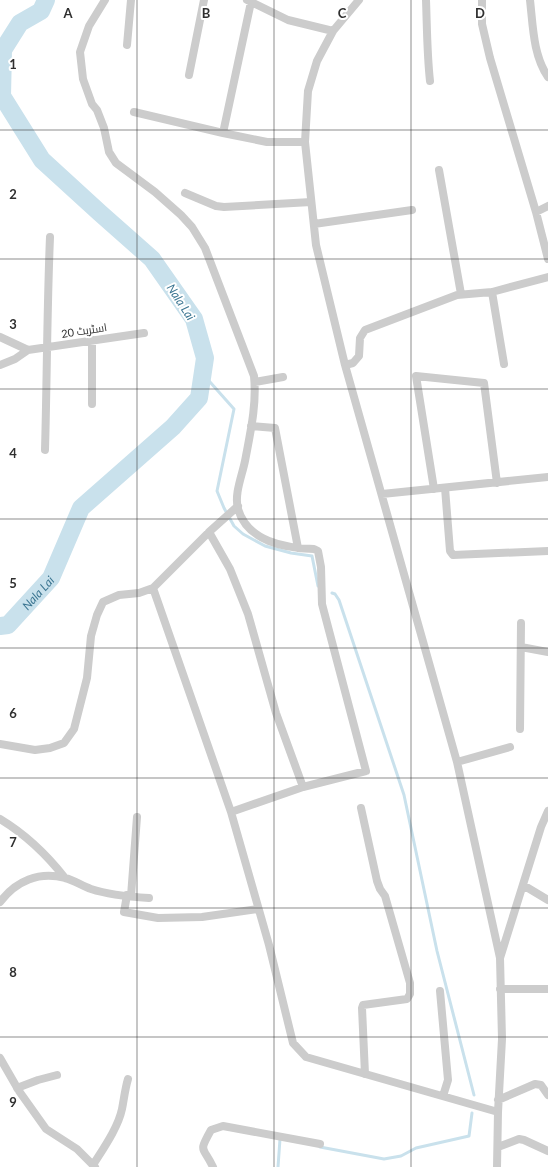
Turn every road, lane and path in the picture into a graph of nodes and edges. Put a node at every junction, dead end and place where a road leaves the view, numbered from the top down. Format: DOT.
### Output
graph roads {
  1 [pos="105,0"];
  2 [pos="131,0"];
  3 [pos="204,0"];
  4 [pos="358,0"];
  5 [pos="426,0"];
  6 [pos="482,0"];
  7 [pos="530,0"];
  8 [pos="249,1"];
  9 [pos="333,31"];
  10 [pos="127,45"];
  11 [pos="189,75"];
  12 [pos="548,77"];
  13 [pos="430,81"];
  14 [pos="134,112"];
  15 [pos="223,133"];
  16 [pos="305,142"];
  17 [pos="439,170"];
  18 [pos="185,193"];
  19 [pos="311,202"];
  20 [pos="548,206"];
  21 [pos="412,210"];
  22 [pos="536,212"];
  23 [pos="314,224"];
  24 [pos="50,237"];
  25 [pos="548,259"];
  26 [pos="548,277"];
  27 [pos="492,292"];
  28 [pos="461,294"];
  29 [pos="144,333"];
  30 [pos="0,337"];
  31 [pos="92,340"];
  32 [pos="48,348"];
  33 [pos="28,350"];
  34 [pos="504,364"];
  35 [pos="345,365"];
  36 [pos="0,366"];
  37 [pos="283,377"];
  38 [pos="255,382"];
  39 [pos="92,404"];
  40 [pos="251,426"];
  41 [pos="45,450"];
  42 [pos="548,477"];
  43 [pos="497,482"];
  44 [pos="445,488"];
  45 [pos="434,489"];
  46 [pos="382,494"];
  47 [pos="238,506"];
  48 [pos="209,532"];
  49 [pos="298,548"];
  50 [pos="548,551"];
  51 [pos="153,588"];
  52 [pos="521,623"];
  53 [pos="521,647"];
  54 [pos="548,652"];
  55 [pos="520,729"];
  56 [pos="0,744"];
  57 [pos="510,746"];
  58 [pos="457,762"];
  59 [pos="303,787"];
  60 [pos="361,808"];
  61 [pos="548,811"];
  62 [pos="231,812"];
  63 [pos="138,817"];
  64 [pos="0,819"];
  65 [pos="545,828"];
  66 [pos="65,878"];
  67 [pos="522,886"];
  68 [pos="129,896"];
  69 [pos="149,898"];
  70 [pos="548,900"];
  71 [pos="0,902"];
  72 [pos="258,908"];
  73 [pos="500,958"];
  74 [pos="500,988"];
  75 [pos="548,989"];
  76 [pos="440,991"];
  77 [pos="0,1058"];
  78 [pos="365,1074"];
  79 [pos="57,1075"];
  80 [pos="128,1079"];
  81 [pos="17,1088"];
  82 [pos="443,1096"];
  83 [pos="548,1096"];
  84 [pos="498,1100"];
  85 [pos="498,1112"];
  86 [pos="320,1144"];
  87 [pos="498,1147"];
  88 [pos="548,1151"];
  89 [pos="94,1166"];
  90 [pos="213,1167"];
  91 [pos="497,1167"];
  1 -- 38 [label="street"];
  2 -- 10 [label="street"];
  3 -- 11 [label="street"];
  4 -- 9 [label="street"];
  5 -- 13 [label="street"];
  6 -- 22 [label="street"];
  7 -- 12 [label="street"];
  8 -- 9 [label="street"];
  8 -- 15 [label="street"];
  9 -- 16 [label="street"];
  14 -- 15 [label="street"];
  15 -- 16 [label="street"];
  16 -- 19 [label="street"];
  17 -- 28 [label="street"];
  18 -- 19 [label="street"];
  19 -- 23 [label="street"];
  20 -- 22 [label="street"];
  21 -- 23 [label="street"];
  22 -- 25 [label="street"];
  23 -- 35 [label="street"];
  24 -- 32 [label="street"];
  26 -- 27 [label="street"];
  27 -- 28 [label="street"];
  27 -- 34 [label="street"];
  28 -- 35 [label="street"];
  29 -- 31 [label="street, اسٹریٹ 20"];
  30 -- 33 [label="street"];
  31 -- 32 [label="street, اسٹریٹ 20"];
  31 -- 39 [label="street"];
  32 -- 33 [label="street, اسٹریٹ 20"];
  32 -- 41 [label="street"];
  33 -- 36 [label="street, اسٹریٹ 20"];
  35 -- 46 [label="street"];
  37 -- 38 [label="street"];
  38 -- 40 [label="street"];
  40 -- 47 [label="street"];
  40 -- 49 [label="street"];
  42 -- 43 [label="street"];
  43 -- 44 [label="street"];
  43 -- 45 [label="street"];
  44 -- 45 [label="street"];
  44 -- 50 [label="street"];
  45 -- 46 [label="street"];
  46 -- 58 [label="street"];
  47 -- 48 [label="street"];
  47 -- 49 [label="street"];
  48 -- 51 [label="street"];
  48 -- 59 [label="street"];
  49 -- 59 [label="street"];
  51 -- 56 [label="street"];
  51 -- 62 [label="street"];
  52 -- 53 [label="street"];
  53 -- 54 [label="street"];
  53 -- 55 [label="street"];
  57 -- 58 [label="street"];
  58 -- 73 [label="street"];
  59 -- 62 [label="street"];
  60 -- 78 [label="street"];
  61 -- 65 [label="street"];
  62 -- 72 [label="street"];
  63 -- 68 [label="street"];
  64 -- 66 [label="street"];
  65 -- 67 [label="street"];
  66 -- 68 [label="street"];
  66 -- 71 [label="street"];
  67 -- 70 [label="street"];
  67 -- 73 [label="street"];
  68 -- 69 [label="street"];
  68 -- 72 [label="street"];
  72 -- 78 [label="street"];
  73 -- 74 [label="street"];
  74 -- 75 [label="street"];
  74 -- 84 [label="street"];
  76 -- 82 [label="street"];
  77 -- 81 [label="street"];
  78 -- 82 [label="street"];
  79 -- 81 [label="street"];
  80 -- 89 [label="street"];
  81 -- 89 [label="street"];
  82 -- 85 [label="street"];
  83 -- 84 [label="street"];
  84 -- 85 [label="street"];
  85 -- 87 [label="street"];
  86 -- 90 [label="street"];
  87 -- 88 [label="street"];
  87 -- 91 [label="street"];
}
